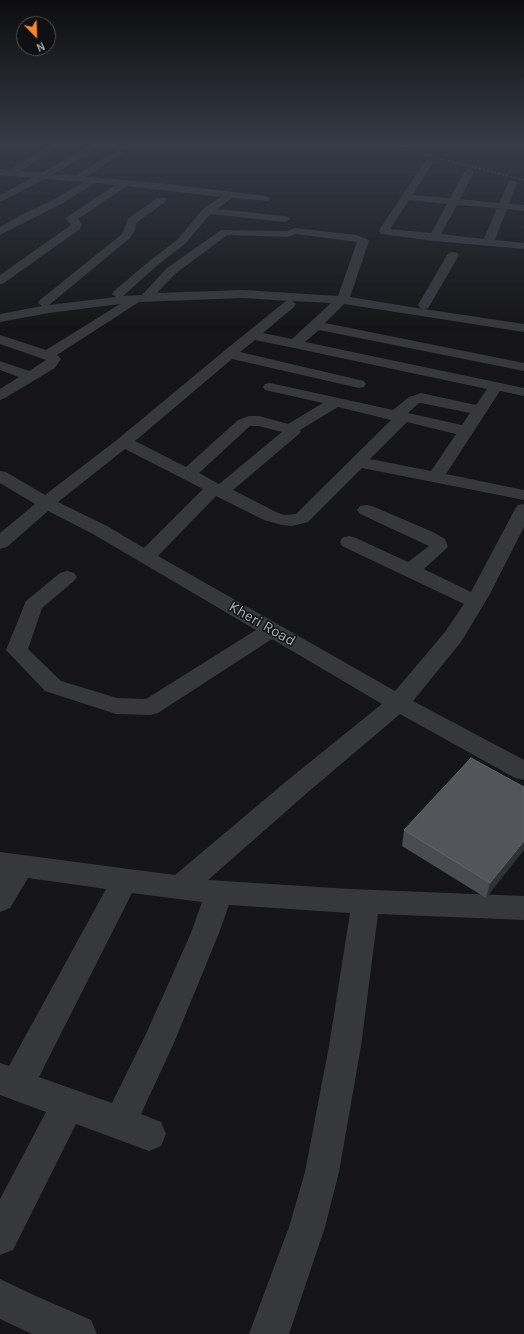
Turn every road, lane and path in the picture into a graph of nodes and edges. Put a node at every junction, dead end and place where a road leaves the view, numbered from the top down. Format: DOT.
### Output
graph roads {
  1 [pos="47,206"];
  2 [pos="90,206"];
  3 [pos="152,206"];
  4 [pos="214,206"];
  5 [pos="400,206"];
  6 [pos="451,206"];
  7 [pos="503,206"];
  8 [pos="506,206"];
  9 [pos="524,208"];
  10 [pos="207,211"];
  11 [pos="285,219"];
  12 [pos="0,232"];
  13 [pos="434,238"];
  14 [pos="488,243"];
  15 [pos="524,246"];
  16 [pos="452,255"];
  17 [pos="0,280"];
  18 [pos="118,294"];
  19 [pos="147,295"];
  20 [pos="344,297"];
  21 [pos="44,303"];
  22 [pos="290,304"];
  23 [pos="424,305"];
  24 [pos="0,312"];
  25 [pos="0,318"];
  26 [pos="524,321"];
  27 [pos="316,325"];
  28 [pos="425,326"];
  29 [pos="378,327"];
  30 [pos="524,328"];
  31 [pos="524,334"];
  32 [pos="253,335"];
  33 [pos="0,339"];
  34 [pos="294,344"];
  35 [pos="487,346"];
  36 [pos="229,354"];
  37 [pos="47,355"];
  38 [pos="381,362"];
  39 [pos="0,365"];
  40 [pos="524,367"];
  41 [pos="524,373"];
  42 [pos="31,376"];
  43 [pos="359,384"];
  44 [pos="496,386"];
  45 [pos="270,387"];
  46 [pos="519,391"];
  47 [pos="0,395"];
  48 [pos="338,403"];
  49 [pos="480,411"];
  50 [pos="399,416"];
  51 [pos="290,429"];
  52 [pos="466,431"];
  53 [pos="124,442"];
  54 [pos="358,462"];
  55 [pos="187,475"];
  56 [pos="0,476"];
  57 [pos="435,478"];
  58 [pos="217,490"];
  59 [pos="524,495"];
  60 [pos="46,503"];
  61 [pos="524,509"];
  62 [pos="366,510"];
  63 [pos="349,542"];
  64 [pos="0,543"];
  65 [pos="146,557"];
  66 [pos="410,571"];
  67 [pos="67,577"];
  68 [pos="475,601"];
  69 [pos="271,630"];
  70 [pos="398,703"];
  71 [pos="524,771"];
  72 [pos="10,864"];
  73 [pos="125,880"];
  74 [pos="181,887"];
  75 [pos="220,892"];
  76 [pos="0,900"];
  77 [pos="366,901"];
  78 [pos="524,908"];
  79 [pos="9,1082"];
  80 [pos="68,1104"];
  81 [pos="0,1237"];
  82 [pos="0,1298"];
  83 [pos="77,1334"];
  84 [pos="269,1334"];
  1 -- 12 [label="street"];
  2 -- 17 [label="street"];
  3 -- 21 [label="street"];
  4 -- 10 [label="street"];
  5 -- 13 [label="street"];
  6 -- 13 [label="street"];
  7 -- 14 [label="street"];
  8 -- 9 [label="street"];
  10 -- 11 [label="street"];
  10 -- 18 [label="street"];
  13 -- 14 [label="street"];
  14 -- 15 [label="street"];
  16 -- 23 [label="street"];
  18 -- 19 [label="street"];
  18 -- 21 [label="street"];
  19 -- 20 [label="street"];
  19 -- 20 [label="street"];
  19 -- 25 [label="street"];
  19 -- 37 [label="street"];
  20 -- 23 [label="street"];
  20 -- 27 [label="street"];
  20 -- 30 [label="street"];
  21 -- 24 [label="street"];
  22 -- 32 [label="street"];
  23 -- 26 [label="street"];
  27 -- 29 [label="street"];
  27 -- 34 [label="street"];
  28 -- 29 [label="street"];
  28 -- 31 [label="street"];
  28 -- 35 [label="street"];
  29 -- 40 [label="street"];
  32 -- 34 [label="street"];
  32 -- 36 [label="street"];
  33 -- 37 [label="street"];
  34 -- 38 [label="street"];
  36 -- 43 [label="street"];
  36 -- 53 [label="street"];
  37 -- 42 [label="street"];
  38 -- 43 [label="street"];
  38 -- 44 [label="street"];
  39 -- 42 [label="street"];
  41 -- 46 [label="street"];
  42 -- 47 [label="street"];
  43 -- 48 [label="street"];
  44 -- 46 [label="street"];
  44 -- 49 [label="street"];
  45 -- 48 [label="street"];
  48 -- 50 [label="street"];
  48 -- 51 [label="street"];
  49 -- 50 [label="street"];
  49 -- 52 [label="street"];
  50 -- 52 [label="street"];
  50 -- 54 [label="street"];
  51 -- 55 [label="street"];
  51 -- 58 [label="street"];
  52 -- 57 [label="street"];
  53 -- 55 [label="street"];
  53 -- 60 [label="street"];
  54 -- 57 [label="street"];
  54 -- 58 [label="street"];
  55 -- 58 [label="street"];
  56 -- 60 [label="street, Kheri Road"];
  57 -- 59 [label="street"];
  58 -- 65 [label="street"];
  60 -- 64 [label="street"];
  60 -- 65 [label="street, Kheri Road"];
  61 -- 68 [label="street"];
  62 -- 66 [label="street"];
  63 -- 66 [label="street"];
  65 -- 69 [label="street, Kheri Road"];
  66 -- 68 [label="street"];
  67 -- 69 [label="street"];
  68 -- 70 [label="street"];
  69 -- 70 [label="street, Kheri Road"];
  70 -- 71 [label="street, Kheri Road"];
  70 -- 74 [label="street"];
  72 -- 73 [label="street"];
  72 -- 76 [label="street"];
  73 -- 74 [label="street"];
  73 -- 79 [label="street"];
  74 -- 75 [label="street"];
  75 -- 77 [label="street"];
  75 -- 80 [label="street"];
  77 -- 78 [label="street"];
  77 -- 84 [label="street"];
  79 -- 80 [label="street"];
  80 -- 81 [label="street"];
  82 -- 83 [label="street"];
}
